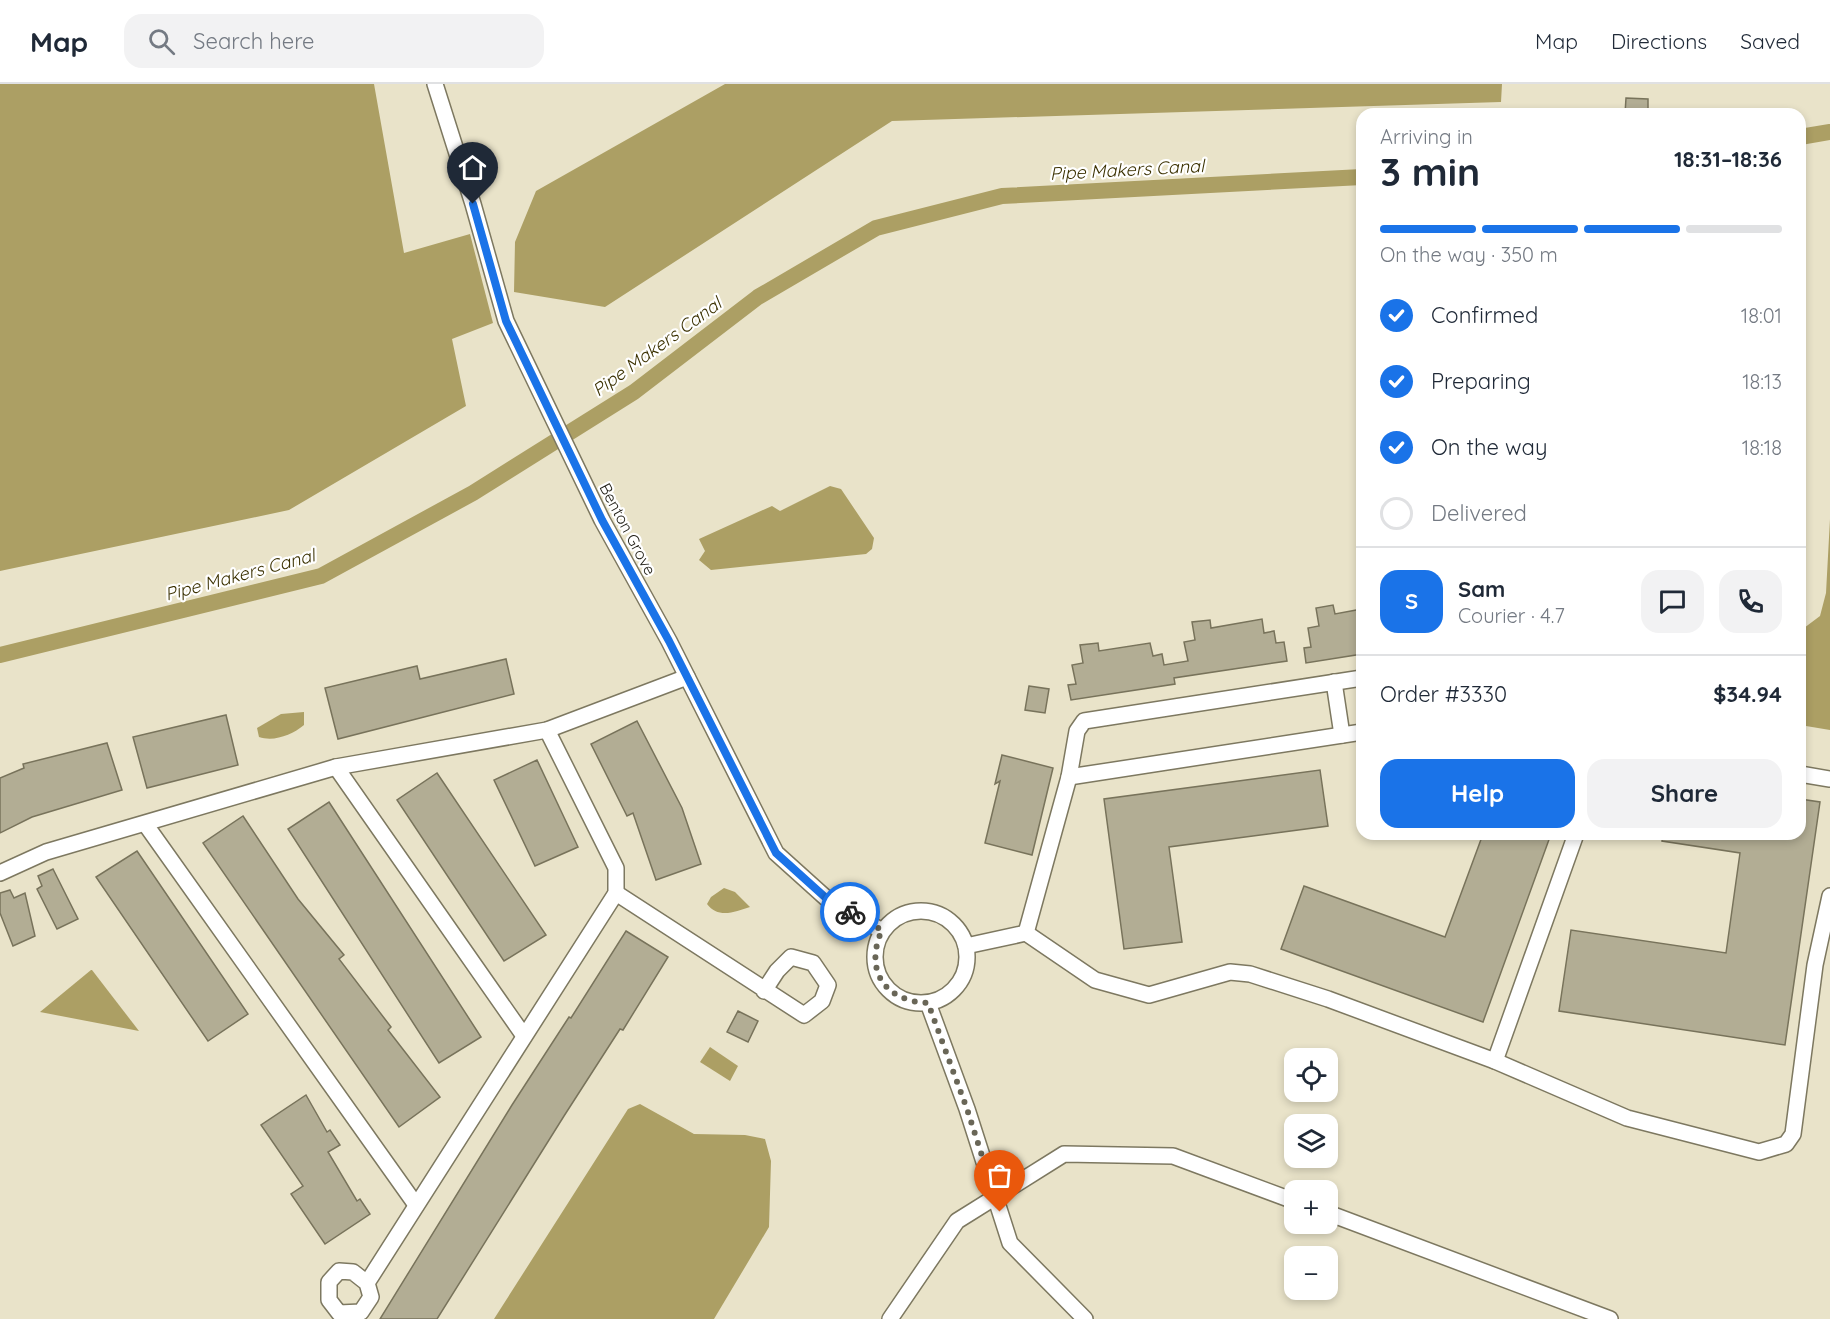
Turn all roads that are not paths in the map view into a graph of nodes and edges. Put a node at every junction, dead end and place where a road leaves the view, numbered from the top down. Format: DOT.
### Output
graph roads {
  1 [pos="435,84"];
  2 [pos="687,677"];
  3 [pos="1356,679"];
  4 [pos="1334,682"];
  5 [pos="547,730"];
  6 [pos="1356,733"];
  7 [pos="1341,735"];
  8 [pos="336,767"];
  9 [pos="1806,775"];
  10 [pos="1069,777"];
  11 [pos="1830,779"];
  12 [pos="146,825"];
  13 [pos="1574,840"];
  14 [pos="0,873"];
  15 [pos="616,893"];
  16 [pos="1830,896"];
  17 [pos="882,930"];
  18 [pos="1026,933"];
  19 [pos="966,946"];
  20 [pos="764,991"];
  21 [pos="928,1003"];
  22 [pos="524,1036"];
  23 [pos="1495,1061"];
  24 [pos="995,1197"];
  25 [pos="1284,1197"];
  26 [pos="416,1205"];
  27 [pos="1338,1217"];
  28 [pos="367,1282"];
  29 [pos="357,1315"];
  30 [pos="890,1319"];
  31 [pos="1085,1319"];
  32 [pos="1611,1319"];
  1 -- 2 [label="street, Benton Grove"];
  2 -- 5 [label="street"];
  2 -- 17 [label="street, Benton Grove"];
  3 -- 4 [label="street"];
  4 -- 7 [label="street"];
  4 -- 10 [label="street"];
  5 -- 8 [label="street"];
  5 -- 15 [label="street"];
  6 -- 7 [label="street"];
  7 -- 10 [label="street"];
  8 -- 12 [label="street"];
  8 -- 22 [label="street"];
  9 -- 11 [label="street"];
  10 -- 18 [label="street"];
  12 -- 14 [label="street"];
  12 -- 26 [label="street"];
  13 -- 23 [label="street"];
  15 -- 20 [label="street"];
  15 -- 22 [label="street"];
  16 -- 23 [label="street"];
  17 -- 19 [label="street"];
  17 -- 21 [label="street"];
  18 -- 19 [label="street"];
  18 -- 23 [label="street"];
  19 -- 21 [label="street"];
  21 -- 24 [label="street"];
  22 -- 26 [label="street"];
  24 -- 25 [label="street"];
  24 -- 30 [label="street"];
  24 -- 31 [label="street"];
  26 -- 28 [label="street"];
  27 -- 32 [label="street"];
  28 -- 29 [label="street"];
  28 -- 29 [label="street"];
}
